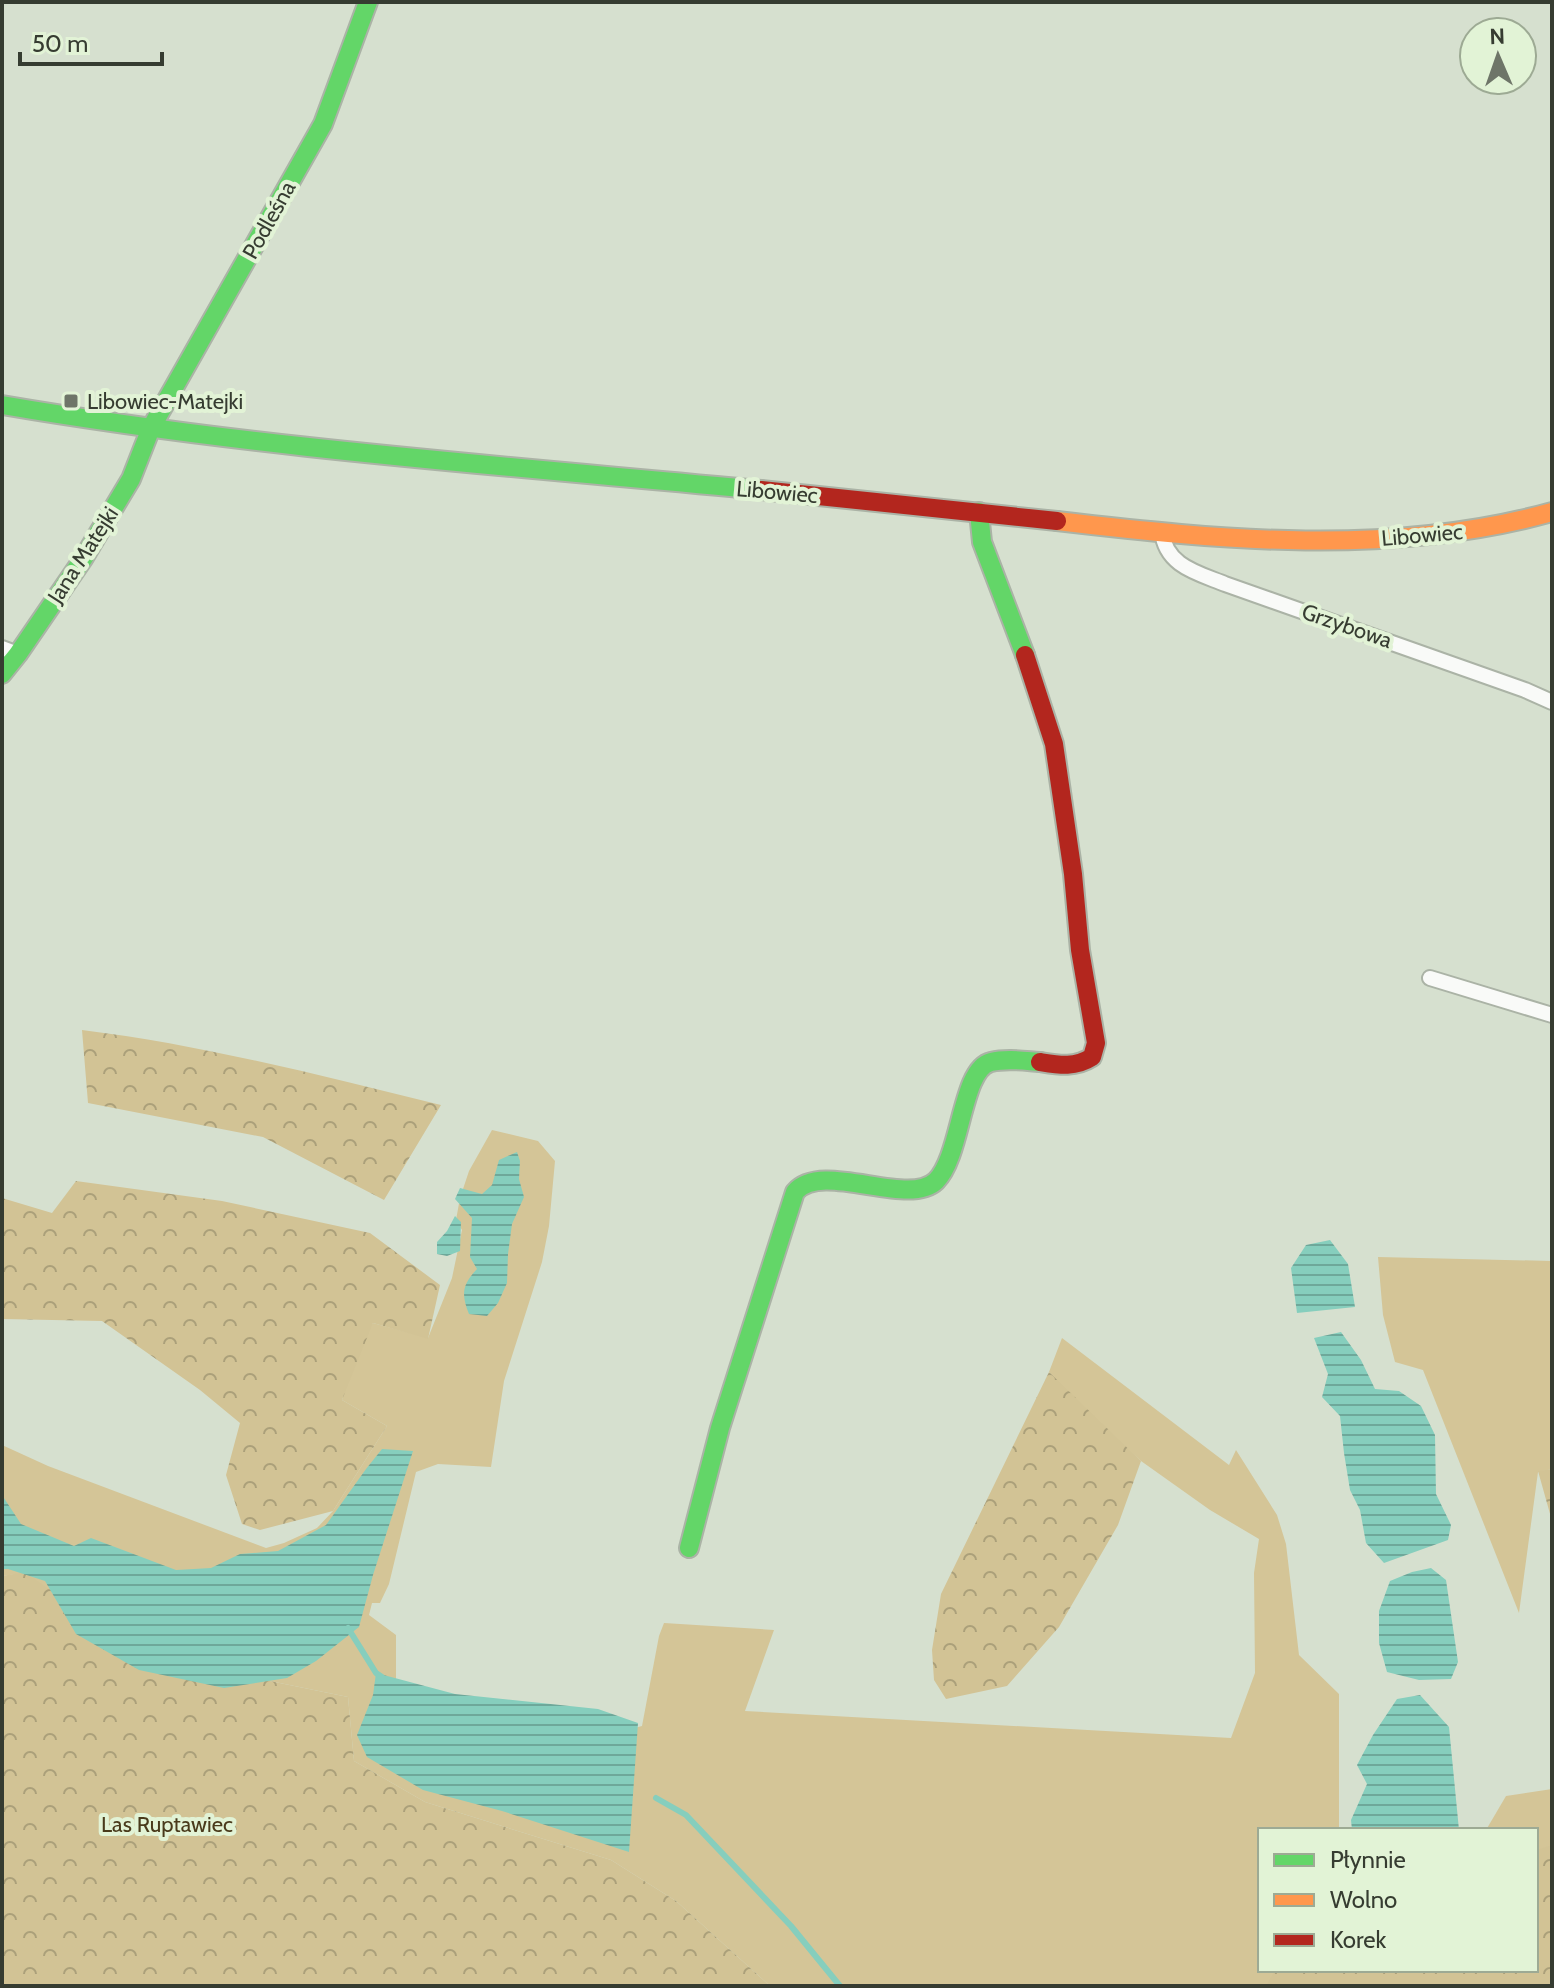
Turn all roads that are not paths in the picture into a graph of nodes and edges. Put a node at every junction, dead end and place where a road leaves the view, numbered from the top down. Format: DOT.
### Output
graph roads {
  1 [pos="368,2"];
  2 [pos="2,405"];
  3 [pos="151,428"];
  4 [pos="979,512"];
  5 [pos="1552,512"];
  6 [pos="1162,531"];
  7 [pos="10,651"];
  8 [pos="2,674"];
  9 [pos="1552,702"];
  10 [pos="1430,978"];
  11 [pos="1552,1015"];
  12 [pos="689,1548"];
  1 -- 3 [label="street, Podleśna"];
  2 -- 3 [label="street, Libowiec"];
  3 -- 4 [label="street, Libowiec"];
  3 -- 7 [label="street, Jana Matejki"];
  4 -- 6 [label="street, Libowiec"];
  4 -- 12 [label="street"];
  5 -- 6 [label="street, Libowiec"];
  6 -- 9 [label="street, Grzybowa"];
  7 -- 8 [label="street, Jana Matejki"];
  10 -- 11 [label="street"];
}
